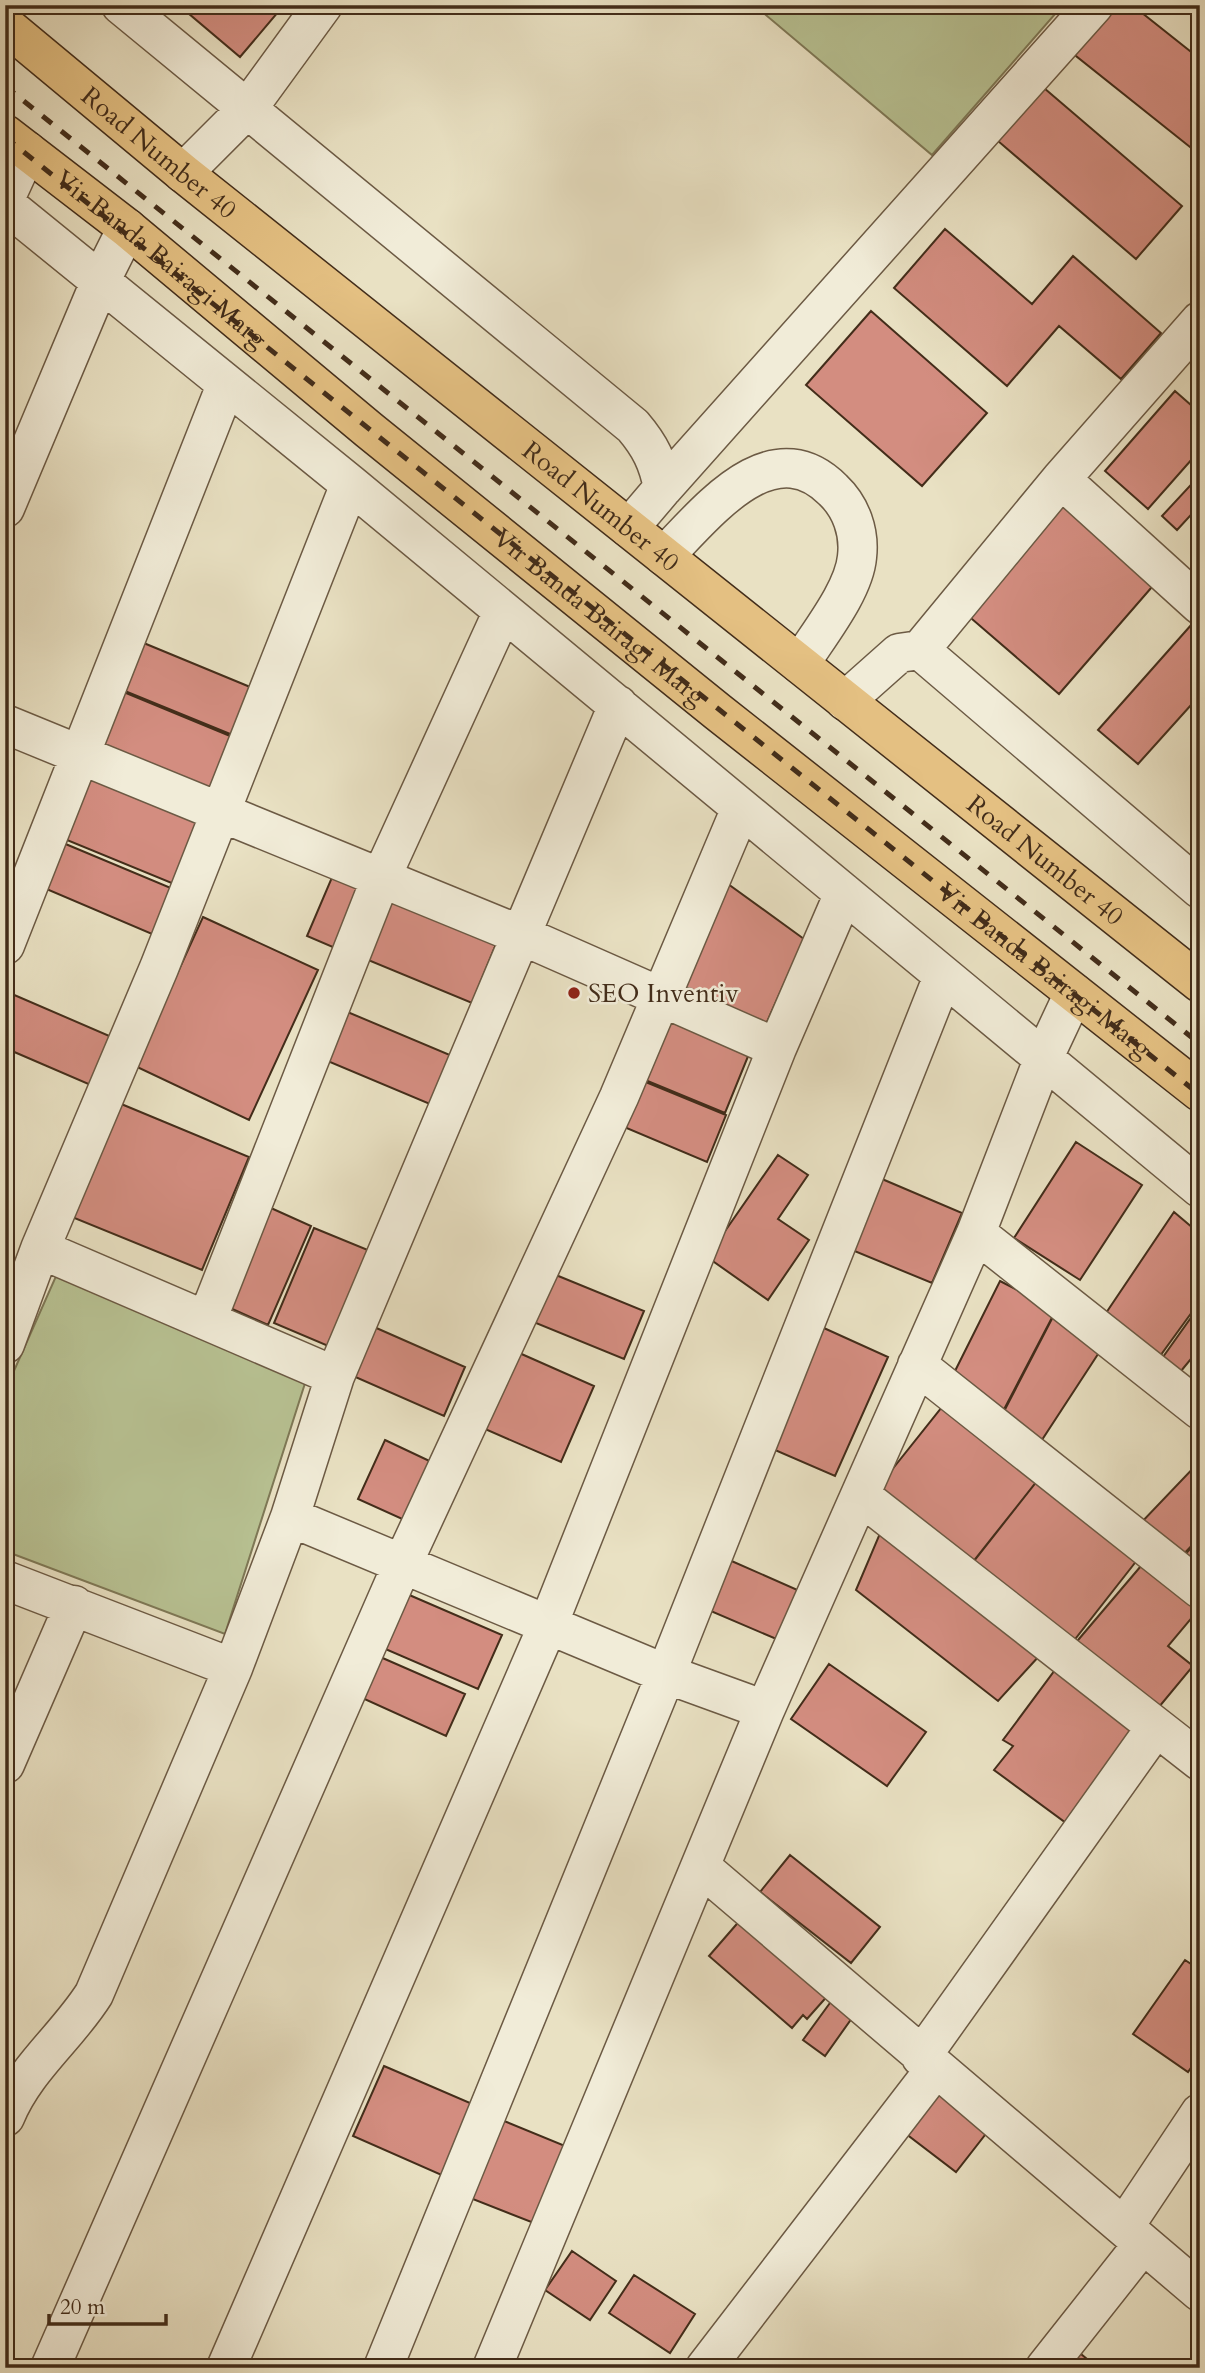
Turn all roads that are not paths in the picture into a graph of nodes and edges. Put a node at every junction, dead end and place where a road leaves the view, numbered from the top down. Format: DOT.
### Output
graph roads {
  1 [pos="121,5"];
  2 [pos="323,5"];
  3 [pos="1094,5"];
  4 [pos="5,25"];
  5 [pos="248,108"];
  6 [pos="16,143"];
  7 [pos="183,173"];
  8 [pos="5,201"];
  9 [pos="127,228"];
  10 [pos="100,282"];
  11 [pos="1200,321"];
  12 [pos="226,385"];
  13 [pos="1061,479"];
  14 [pos="350,484"];
  15 [pos="663,488"];
  16 [pos="5,508"];
  17 [pos="629,528"];
  18 [pos="664,556"];
  19 [pos="1200,605"];
  20 [pos="503,611"];
  21 [pos="920,650"];
  22 [pos="800,664"];
  23 [pos="845,701"];
  24 [pos="618,705"];
  25 [pos="5,724"];
  26 [pos="80,757"];
  27 [pos="741,808"];
  28 [pos="219,811"];
  29 [pos="381,878"];
  30 [pos="1200,889"];
  31 [pos="844,893"];
  32 [pos="523,936"];
  33 [pos="5,945"];
  34 [pos="943,976"];
  35 [pos="1200,983"];
  36 [pos="1074,993"];
  37 [pos="661,998"];
  38 [pos="777,1048"];
  39 [pos="1044,1057"];
  40 [pos="1200,1092"];
  41 [pos="1200,1188"];
  42 [pos="976,1233"];
  43 [pos="40,1249"];
  44 [pos="207,1320"];
  45 [pos="5,1344"];
  46 [pos="917,1365"];
  47 [pos="335,1376"];
  48 [pos="1200,1410"];
  49 [pos="861,1496"];
  50 [pos="290,1517"];
  51 [pos="402,1565"];
  52 [pos="5,1580"];
  53 [pos="1200,1589"];
  54 [pos="74,1605"];
  55 [pos="548,1625"];
  56 [pos="233,1668"];
  57 [pos="666,1674"];
  58 [pos="765,1710"];
  59 [pos="1156,1727"];
  60 [pos="1200,1761"];
  61 [pos="5,1764"];
  62 [pos="701,1867"];
  63 [pos="928,2063"];
  64 [pos="1200,2113"];
  65 [pos="5,2117"];
  66 [pos="1133,2235"];
  67 [pos="1200,2292"];
  68 [pos="50,2368"];
  69 [pos="226,2368"];
  70 [pos="383,2368"];
  71 [pos="492,2368"];
  72 [pos="705,2368"];
  73 [pos="1045,2368"];
  1 -- 5 [label="street"];
  2 -- 5 [label="street"];
  3 -- 15 [label="street"];
  4 -- 7 [label="main road, Road Number 40"];
  5 -- 7 [label="street"];
  5 -- 15 [label="street"];
  6 -- 8 [label="street"];
  6 -- 9 [label="main road, Vir Banda Bairagi Marg"];
  7 -- 17 [label="main road, Road Number 40"];
  8 -- 10 [label="street"];
  9 -- 10 [label="street"];
  9 -- 36 [label="main road, Vir Banda Bairagi Marg"];
  10 -- 12 [label="street"];
  10 -- 16 [label="street"];
  11 -- 13 [label="street"];
  12 -- 14 [label="street"];
  12 -- 26 [label="street"];
  13 -- 19 [label="street"];
  13 -- 21 [label="street"];
  14 -- 20 [label="street"];
  14 -- 28 [label="street"];
  15 -- 17 [label="street"];
  17 -- 18 [label="main road, Road Number 40"];
  18 -- 22 [label="main road, Road Number 40"];
  18 -- 22 [label="street"];
  20 -- 24 [label="street"];
  20 -- 29 [label="street"];
  21 -- 23 [label="street"];
  21 -- 30 [label="street"];
  22 -- 23 [label="main road, Road Number 40"];
  23 -- 35 [label="main road, Road Number 40"];
  24 -- 27 [label="street"];
  24 -- 32 [label="street"];
  25 -- 26 [label="street"];
  26 -- 28 [label="street"];
  26 -- 33 [label="street"];
  27 -- 31 [label="street"];
  27 -- 37 [label="street"];
  28 -- 29 [label="street"];
  28 -- 43 [label="street"];
  29 -- 32 [label="street"];
  29 -- 44 [label="street"];
  31 -- 34 [label="street"];
  31 -- 38 [label="street"];
  32 -- 37 [label="street"];
  32 -- 47 [label="street"];
  34 -- 39 [label="street"];
  34 -- 57 [label="street"];
  36 -- 39 [label="street"];
  36 -- 40 [label="main road, Vir Banda Bairagi Marg"];
  37 -- 38 [label="street"];
  37 -- 51 [label="street"];
  38 -- 55 [label="street"];
  39 -- 41 [label="street"];
  39 -- 42 [label="street"];
  42 -- 46 [label="street"];
  42 -- 48 [label="street"];
  43 -- 44 [label="street"];
  43 -- 45 [label="street"];
  44 -- 47 [label="street"];
  46 -- 49 [label="street"];
  46 -- 53 [label="street"];
  47 -- 50 [label="street"];
  49 -- 58 [label="street"];
  49 -- 59 [label="street"];
  50 -- 51 [label="street"];
  50 -- 56 [label="street"];
  51 -- 55 [label="street"];
  51 -- 68 [label="street"];
  52 -- 54 [label="street"];
  54 -- 56 [label="street"];
  54 -- 61 [label="street"];
  55 -- 57 [label="street"];
  55 -- 69 [label="street"];
  56 -- 65 [label="street"];
  57 -- 58 [label="street"];
  57 -- 70 [label="street"];
  58 -- 62 [label="street"];
  59 -- 60 [label="street"];
  59 -- 63 [label="street"];
  62 -- 63 [label="street"];
  62 -- 71 [label="street"];
  63 -- 66 [label="street"];
  63 -- 72 [label="street"];
  64 -- 66 [label="street"];
  66 -- 67 [label="street"];
  66 -- 73 [label="street"];
}
